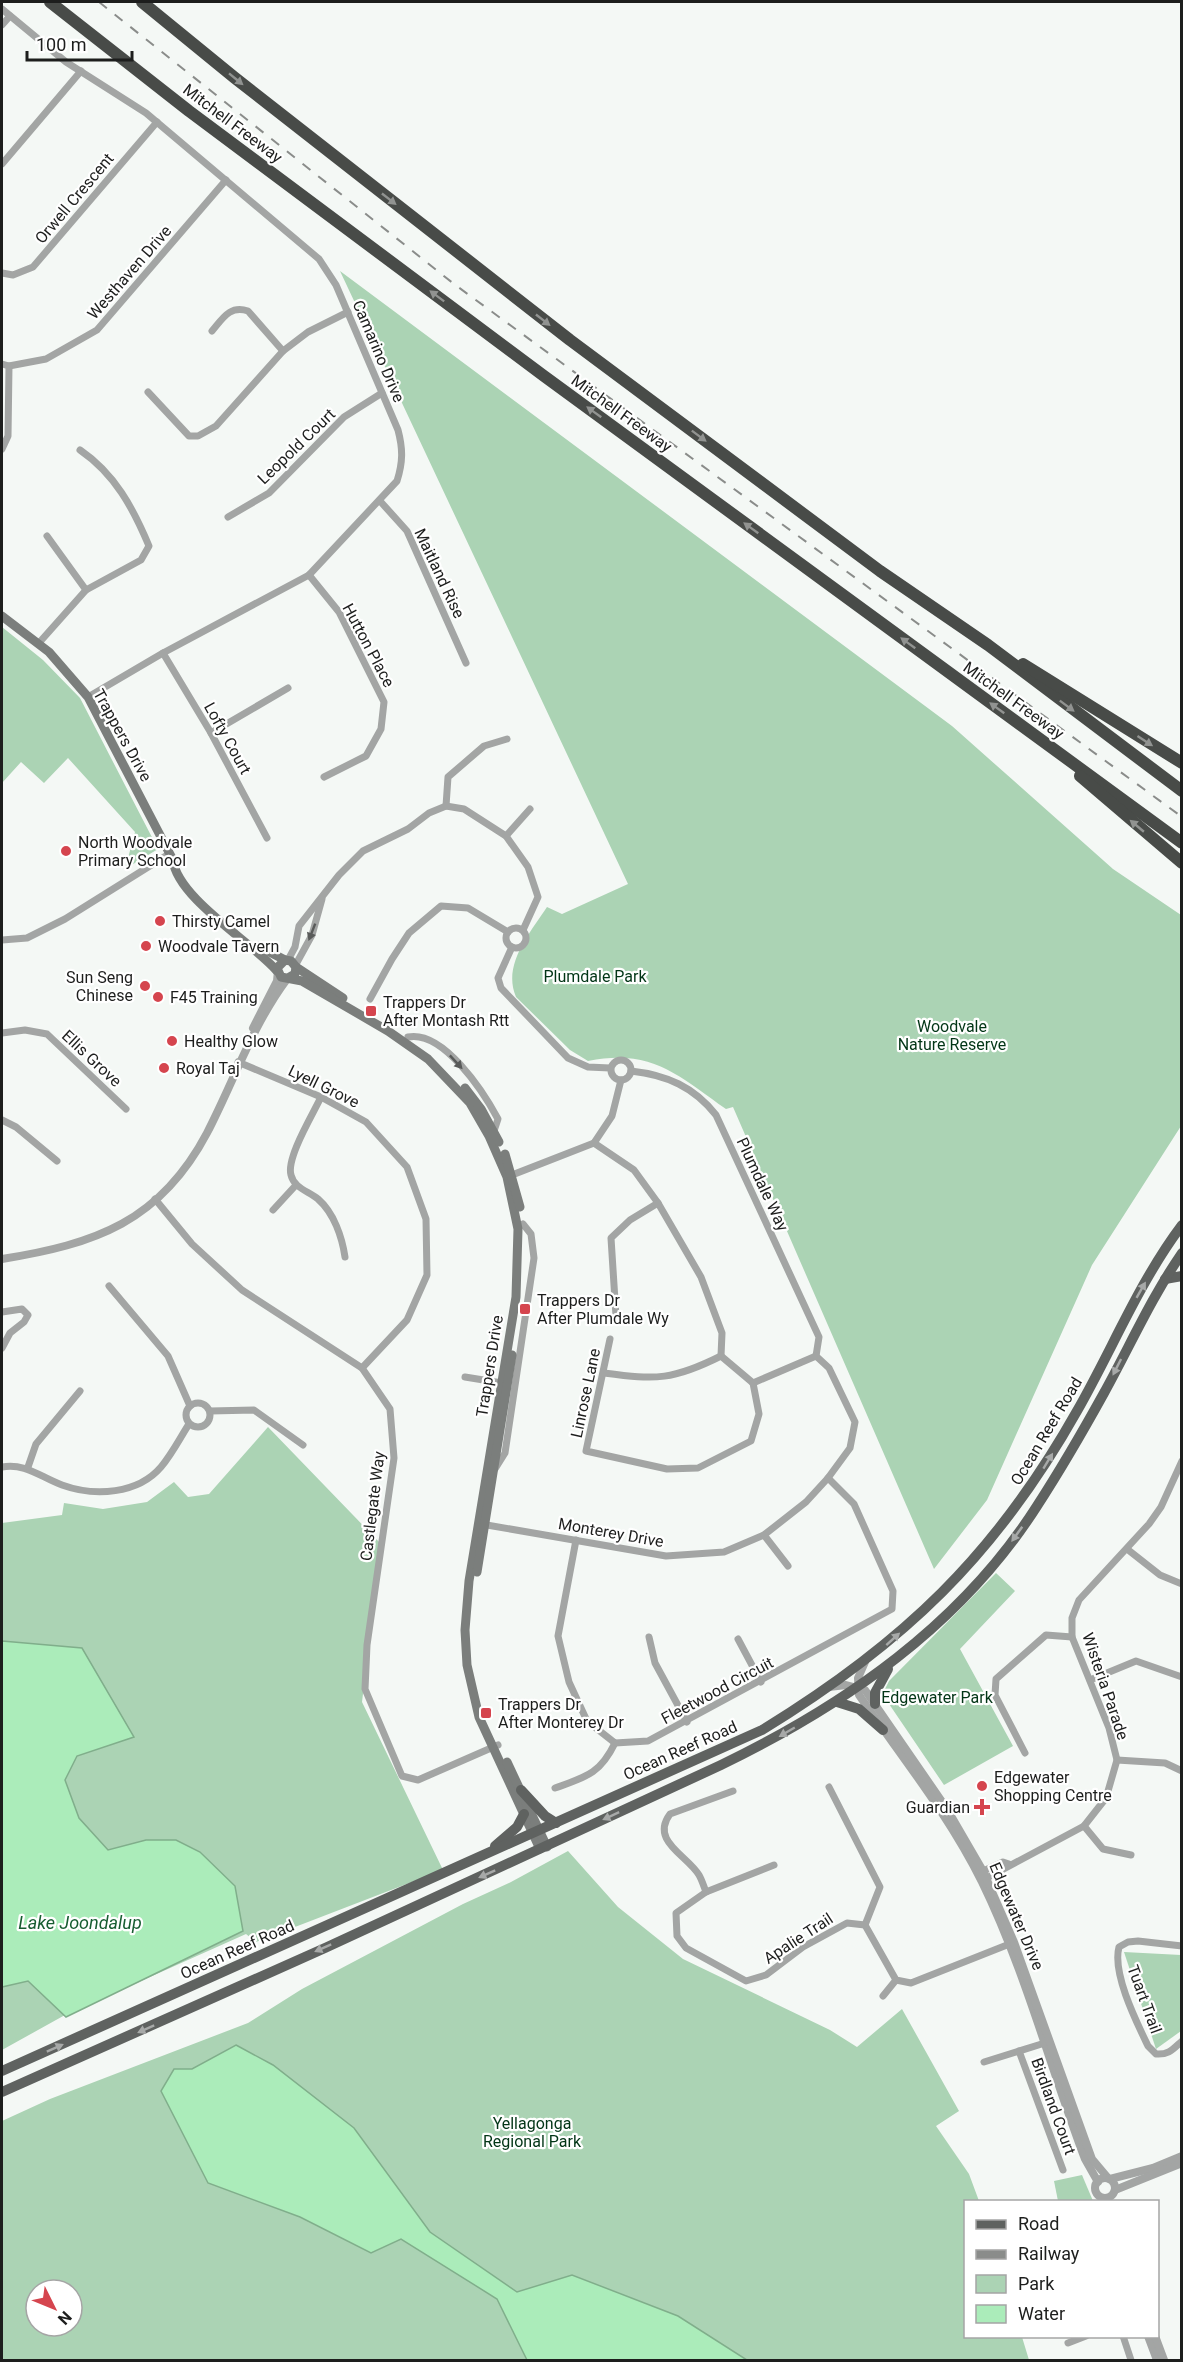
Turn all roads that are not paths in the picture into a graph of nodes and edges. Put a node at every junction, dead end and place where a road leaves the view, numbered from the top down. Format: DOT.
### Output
graph roads {
  1 [pos="50,2"];
  2 [pos="142,2"];
  3 [pos="2,9"];
  4 [pos="10,16"];
  5 [pos="2,25"];
  6 [pos="81,71"];
  7 [pos="157,122"];
  8 [pos="2,164"];
  9 [pos="226,180"];
  10 [pos="2,273"];
  11 [pos="348,312"];
  12 [pos="212,331"];
  13 [pos="283,351"];
  14 [pos="5,365"];
  15 [pos="148,392"];
  16 [pos="382,393"];
  17 [pos="2,449"];
  18 [pos="80,450"];
  19 [pos="380,501"];
  20 [pos="228,516"];
  21 [pos="47,536"];
  22 [pos="309,575"];
  23 [pos="86,590"];
  24 [pos="2,616"];
  25 [pos="38,644"];
  26 [pos="988,645"];
  27 [pos="163,653"];
  28 [pos="466,663"];
  29 [pos="288,688"];
  30 [pos="88,697"];
  31 [pos="211,733"];
  32 [pos="507,739"];
  33 [pos="1061,755"];
  34 [pos="1182,763"];
  35 [pos="324,777"];
  36 [pos="1182,791"];
  37 [pos="446,806"];
  38 [pos="530,810"];
  39 [pos="506,836"];
  40 [pos="267,838"];
  41 [pos="1182,843"];
  42 [pos="171,857"];
  43 [pos="1182,864"];
  44 [pos="322,896"];
  45 [pos="523,930"];
  46 [pos="508,932"];
  47 [pos="2,940"];
  48 [pos="512,947"];
  49 [pos="291,963"];
  50 [pos="278,971"];
  51 [pos="288,979"];
  52 [pos="370,999"];
  53 [pos="2,1033"];
  54 [pos="252,1035"];
  55 [pos="238,1062"];
  56 [pos="610,1068"];
  57 [pos="631,1071"];
  58 [pos="621,1080"];
  59 [pos="321,1097"];
  60 [pos="126,1109"];
  61 [pos="2,1120"];
  62 [pos="594,1143"];
  63 [pos="57,1161"];
  64 [pos="510,1176"];
  65 [pos="296,1185"];
  66 [pos="155,1199"];
  67 [pos="658,1203"];
  68 [pos="273,1210"];
  69 [pos="1182,1225"];
  70 [pos="1178,1238"];
  71 [pos="1165,1248"];
  72 [pos="1181,1256"];
  73 [pos="345,1257"];
  74 [pos="2,1259"];
  75 [pos="1182,1275"];
  76 [pos="1165,1279"];
  77 [pos="109,1286"];
  78 [pos="2,1312"];
  79 [pos="616,1316"];
  80 [pos="2,1332"];
  81 [pos="610,1340"];
  82 [pos="3,1346"];
  83 [pos="721,1356"];
  84 [pos="816,1356"];
  85 [pos="362,1368"];
  86 [pos="604,1373"];
  87 [pos="465,1377"];
  88 [pos="502,1383"];
  89 [pos="753,1383"];
  90 [pos="80,1391"];
  91 [pos="190,1406"];
  92 [pos="210,1411"];
  93 [pos="189,1424"];
  94 [pos="303,1445"];
  95 [pos="1182,1461"];
  96 [pos="2,1467"];
  97 [pos="28,1467"];
  98 [pos="828,1478"];
  99 [pos="482,1524"];
  100 [pos="764,1534"];
  101 [pos="576,1540"];
  102 [pos="1127,1549"];
  103 [pos="788,1566"];
  104 [pos="980,1577"];
  105 [pos="1182,1584"];
  106 [pos="926,1609"];
  107 [pos="649,1637"];
  108 [pos="1072,1637"];
  109 [pos="738,1639"];
  110 [pos="865,1662"];
  111 [pos="892,1664"];
  112 [pos="1182,1677"];
  113 [pos="1090,1680"];
  114 [pos="761,1682"];
  115 [pos="830,1687"];
  116 [pos="857,1688"];
  117 [pos="837,1702"];
  118 [pos="874,1704"];
  119 [pos="687,1722"];
  120 [pos="883,1730"];
  121 [pos="615,1743"];
  122 [pos="495,1746"];
  123 [pos="1025,1753"];
  124 [pos="1117,1760"];
  125 [pos="1182,1771"];
  126 [pos="830,1787"];
  127 [pos="555,1788"];
  128 [pos="521,1790"];
  129 [pos="733,1791"];
  130 [pos="524,1814"];
  131 [pos="556,1823"];
  132 [pos="1084,1826"];
  133 [pos="536,1832"];
  134 [pos="543,1848"];
  135 [pos="1131,1855"];
  136 [pos="483,1856"];
  137 [pos="774,1865"];
  138 [pos="982,1876"];
  139 [pos="706,1893"];
  140 [pos="865,1924"];
  141 [pos="1011,1943"];
  142 [pos="1182,1946"];
  143 [pos="896,1980"];
  144 [pos="883,1996"];
  145 [pos="1182,2041"];
  146 [pos="1047,2042"];
  147 [pos="1019,2051"];
  148 [pos="984,2062"];
  149 [pos="2,2072"];
  150 [pos="2,2092"];
  151 [pos="1182,2156"];
  152 [pos="1182,2163"];
  153 [pos="1063,2170"];
  154 [pos="1109,2179"];
  155 [pos="1098,2182"];
  156 [pos="1114,2195"];
  157 [pos="1102,2199"];
  158 [pos="1083,2338"];
  159 [pos="1123,2338"];
  160 [pos="1148,2338"];
  161 [pos="1155,2338"];
  162 [pos="1068,2343"];
  163 [pos="1131,2361"];
  164 [pos="1158,2361"];
  165 [pos="1164,2361"];
  33 -- 1 [label="highway, Mitchell Freeway, one-way"];
  2 -- 26 [label="highway, Mitchell Freeway, one-way"];
  3 -- 4 [label="street, Camarino Drive"];
  4 -- 5 [label="street"];
  4 -- 6 [label="street, Camarino Drive"];
  6 -- 7 [label="street, Camarino Drive"];
  6 -- 8 [label="street"];
  7 -- 9 [label="street, Camarino Drive"];
  7 -- 10 [label="street, Orwell Crescent"];
  9 -- 11 [label="street, Camarino Drive"];
  9 -- 14 [label="street, Westhaven Drive"];
  11 -- 13 [label="street"];
  11 -- 16 [label="street, Camarino Drive"];
  12 -- 13 [label="street"];
  13 -- 15 [label="street"];
  14 -- 17 [label="street"];
  16 -- 19 [label="street, Camarino Drive"];
  16 -- 20 [label="street, Leopold Court"];
  18 -- 23 [label="street"];
  19 -- 22 [label="street, Camarino Drive"];
  19 -- 28 [label="street, Maitland Rise"];
  21 -- 23 [label="street"];
  22 -- 27 [label="street, Camarino Drive"];
  22 -- 35 [label="street, Hutton Place"];
  23 -- 25 [label="street"];
  24 -- 25 [label="main road, Trappers Drive"];
  25 -- 30 [label="main road, Trappers Drive"];
  26 -- 34 [label="highway, one-way"];
  26 -- 36 [label="highway, Mitchell Freeway, one-way"];
  27 -- 30 [label="street, Camarino Drive"];
  27 -- 31 [label="street, Lofty Court"];
  29 -- 31 [label="street"];
  30 -- 42 [label="main road, Trappers Drive"];
  31 -- 40 [label="street, Lofty Court"];
  32 -- 37 [label="street"];
  33 -- 41 [label="highway, Mitchell Freeway"];
  43 -- 33 [label="highway, one-way"];
  37 -- 39 [label="street"];
  37 -- 44 [label="street"];
  38 -- 39 [label="street"];
  39 -- 45 [label="street"];
  42 -- 47 [label="street"];
  42 -- 49 [label="main road, Trappers Drive"];
  42 -- 50 [label="main road, Trappers Drive"];
  44 -- 49 [label="street, one-way"];
  44 -- 49 [label="street"];
  45 -- 46 [label="street"];
  45 -- 48 [label="street"];
  46 -- 48 [label="street"];
  46 -- 52 [label="street"];
  48 -- 56 [label="street"];
  49 -- 50 [label="main road"];
  49 -- 51 [label="main road"];
  49 -- 64 [label="main road, Trappers Drive, one-way"];
  50 -- 51 [label="main road"];
  50 -- 54 [label="street"];
  51 -- 54 [label="street"];
  51 -- 64 [label="main road, Trappers Drive"];
  53 -- 60 [label="street, Ellis Grove"];
  54 -- 55 [label="street"];
  55 -- 59 [label="street, Lyell Grove"];
  55 -- 66 [label="street"];
  56 -- 57 [label="street"];
  56 -- 58 [label="street"];
  57 -- 58 [label="street"];
  57 -- 84 [label="street, Plumdale Way"];
  58 -- 62 [label="street"];
  59 -- 65 [label="street"];
  59 -- 85 [label="street, Lyell Grove"];
  61 -- 63 [label="street"];
  62 -- 64 [label="street"];
  62 -- 67 [label="street"];
  64 -- 88 [label="main road, Trappers Drive"];
  64 -- 99 [label="main road, Trappers Drive"];
  65 -- 68 [label="street"];
  65 -- 73 [label="street"];
  66 -- 74 [label="street"];
  66 -- 85 [label="street, Castlegate Way"];
  67 -- 79 [label="street"];
  67 -- 83 [label="street"];
  69 -- 70 [label="main road, Ocean Reef Road"];
  70 -- 71 [label="main road, Ocean Reef Road"];
  71 -- 72 [label="main road"];
  106 -- 71 [label="main road, Ocean Reef Road, one-way"];
  72 -- 76 [label="main road, Ocean Reef Road"];
  75 -- 76 [label="main road"];
  76 -- 104 [label="main road, Ocean Reef Road, one-way"];
  77 -- 91 [label="street"];
  78 -- 82 [label="street"];
  80 -- 82 [label="street"];
  81 -- 86 [label="street, Linrose Lane"];
  83 -- 86 [label="street"];
  83 -- 89 [label="street"];
  84 -- 89 [label="street"];
  84 -- 98 [label="street, Monterey Drive"];
  85 -- 122 [label="street, Castlegate Way"];
  86 -- 89 [label="street, Linrose Lane"];
  87 -- 88 [label="street"];
  88 -- 99 [label="main road, Trappers Drive"];
  90 -- 97 [label="street"];
  91 -- 92 [label="street"];
  91 -- 93 [label="street"];
  92 -- 93 [label="street"];
  92 -- 94 [label="street"];
  93 -- 97 [label="street"];
  95 -- 102 [label="street, Wisteria Parade"];
  96 -- 97 [label="street"];
  98 -- 100 [label="street, Monterey Drive"];
  98 -- 114 [label="street, Fleetwood Circuit"];
  99 -- 101 [label="street, Monterey Drive"];
  99 -- 122 [label="main road, Trappers Drive"];
  100 -- 101 [label="street, Monterey Drive"];
  100 -- 103 [label="street"];
  101 -- 121 [label="street"];
  102 -- 105 [label="street"];
  102 -- 108 [label="street, Wisteria Parade"];
  104 -- 106 [label="main road"];
  104 -- 111 [label="main road, Ocean Reef Road"];
  110 -- 106 [label="main road, Ocean Reef Road, one-way"];
  107 -- 119 [label="street"];
  108 -- 113 [label="street, Wisteria Parade"];
  108 -- 123 [label="street"];
  109 -- 114 [label="street"];
  110 -- 115 [label="main road, Ocean Reef Road"];
  110 -- 116 [label="street"];
  111 -- 116 [label="main road, Ocean Reef Road"];
  111 -- 118 [label="main road"];
  112 -- 113 [label="street"];
  113 -- 124 [label="street, Wisteria Parade"];
  114 -- 119 [label="street, Fleetwood Circuit"];
  115 -- 116 [label="street"];
  115 -- 131 [label="main road, Ocean Reef Road"];
  116 -- 117 [label="main road, Ocean Reef Road"];
  116 -- 118 [label="street, Edgewater Drive"];
  116 -- 120 [label="street, Edgewater Drive"];
  117 -- 120 [label="main road"];
  117 -- 134 [label="main road, Ocean Reef Road, one-way"];
  118 -- 138 [label="street, Edgewater Drive"];
  119 -- 121 [label="street, Fleetwood Circuit"];
  120 -- 138 [label="street, Edgewater Drive"];
  121 -- 127 [label="street"];
  122 -- 128 [label="main road, Trappers Drive"];
  122 -- 130 [label="main road, Trappers Drive"];
  124 -- 125 [label="street"];
  124 -- 132 [label="street, Wisteria Parade"];
  126 -- 140 [label="street"];
  128 -- 131 [label="main road"];
  128 -- 133 [label="main road, Trappers Drive"];
  129 -- 139 [label="street"];
  130 -- 133 [label="main road, Trappers Drive"];
  130 -- 136 [label="main road"];
  131 -- 133 [label="main road, Ocean Reef Road"];
  132 -- 135 [label="street"];
  132 -- 138 [label="street, Wisteria Parade"];
  133 -- 134 [label="main road, Trappers Drive"];
  133 -- 136 [label="main road, Ocean Reef Road"];
  134 -- 150 [label="main road, Ocean Reef Road, one-way"];
  149 -- 136 [label="main road, Ocean Reef Road, one-way"];
  137 -- 139 [label="street, Apalie Trail"];
  138 -- 141 [label="street, Edgewater Drive"];
  139 -- 140 [label="street, Apalie Trail"];
  140 -- 143 [label="street"];
  141 -- 143 [label="street"];
  141 -- 146 [label="street, Edgewater Drive"];
  142 -- 145 [label="street, Tuart Trail"];
  143 -- 144 [label="street"];
  146 -- 147 [label="street"];
  146 -- 154 [label="street, Edgewater Drive"];
  146 -- 155 [label="street, Edgewater Drive"];
  147 -- 148 [label="street"];
  147 -- 153 [label="street, Birdland Court"];
  151 -- 154 [label="street"];
  152 -- 156 [label="street"];
  154 -- 155 [label="street"];
  154 -- 156 [label="street"];
  155 -- 157 [label="street"];
  156 -- 157 [label="street"];
  158 -- 162 [label="street"];
  159 -- 163 [label="street"];
  160 -- 164 [label="street"];
  161 -- 165 [label="street"];
}
